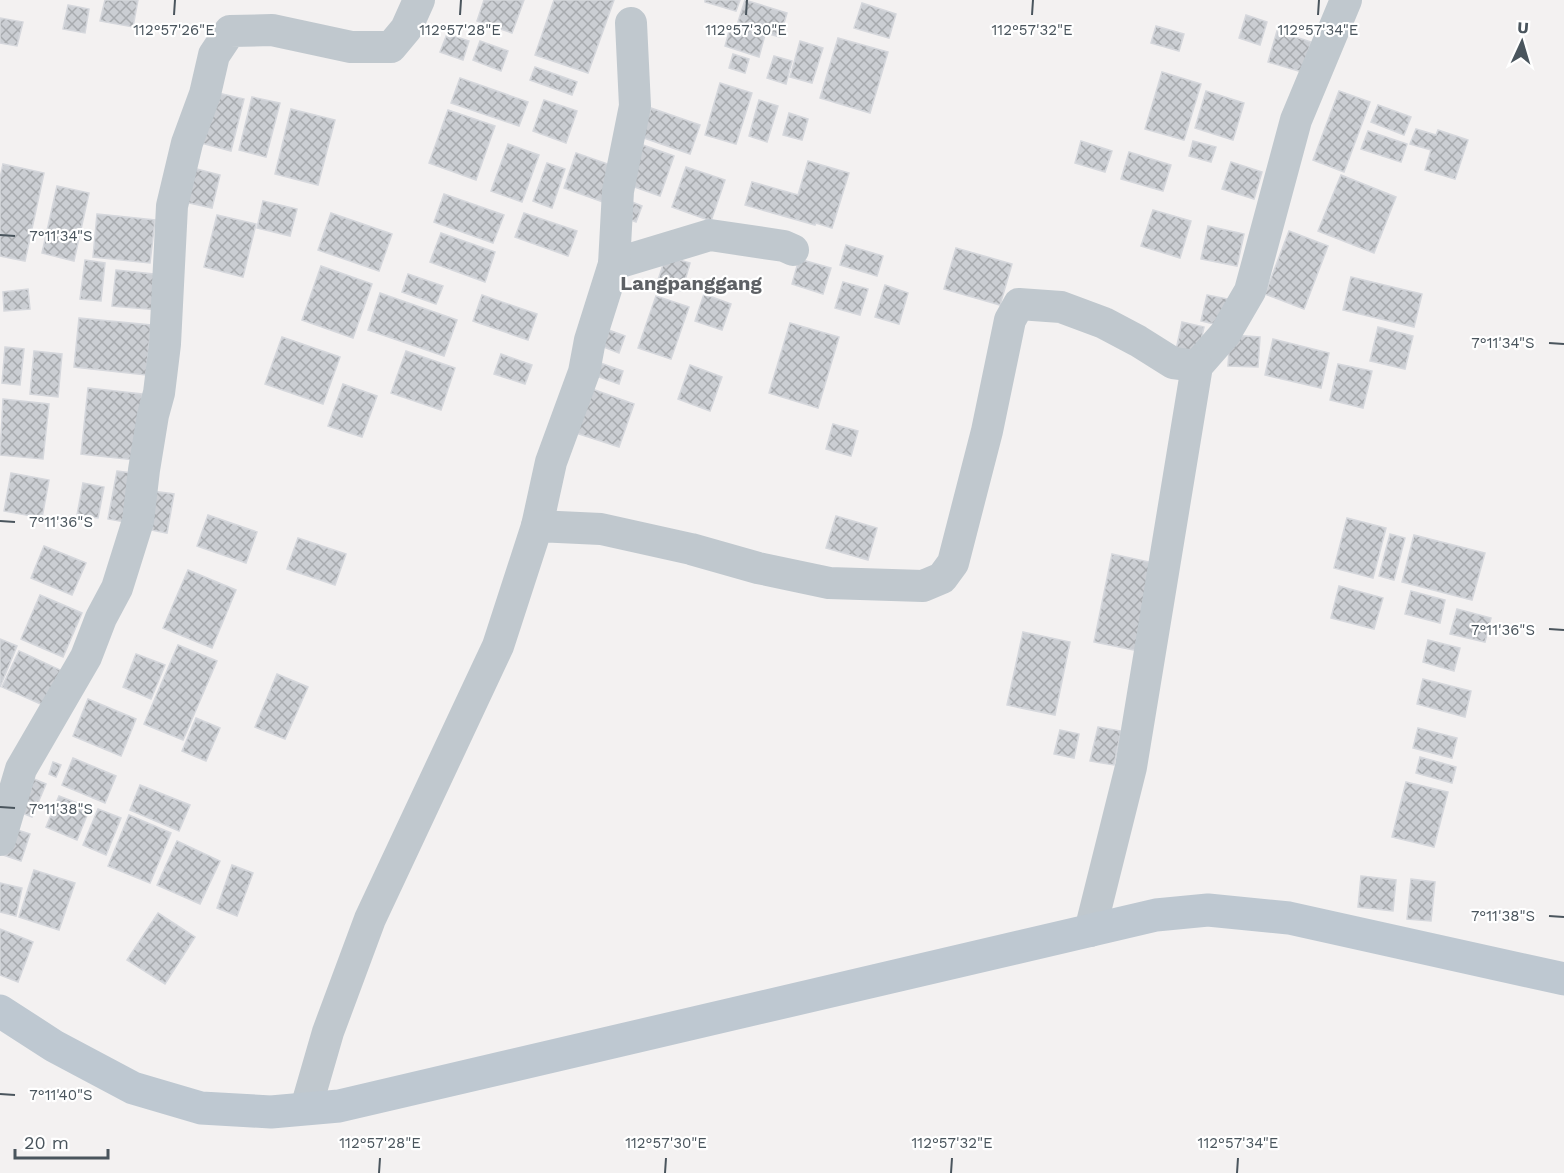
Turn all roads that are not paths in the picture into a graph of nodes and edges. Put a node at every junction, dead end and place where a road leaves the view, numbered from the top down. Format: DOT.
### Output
graph roads {
  1 [pos="419,0"];
  2 [pos="1346,0"];
  3 [pos="631,23"];
  4 [pos="793,250"];
  5 [pos="615,264"];
  6 [pos="1197,366"];
  7 [pos="537,526"];
  8 [pos="0,840"];
  9 [pos="1090,931"];
  10 [pos="1564,979"];
  11 [pos="0,1011"];
  12 [pos="306,1108"];
  1 -- 8 [label="street"];
  2 -- 6 [label="street"];
  3 -- 5 [label="street"];
  4 -- 5 [label="street"];
  5 -- 7 [label="street"];
  6 -- 7 [label="street"];
  6 -- 9 [label="street"];
  7 -- 12 [label="street"];
  9 -- 10 [label="main road"];
  9 -- 12 [label="main road"];
  11 -- 12 [label="main road"];
}
